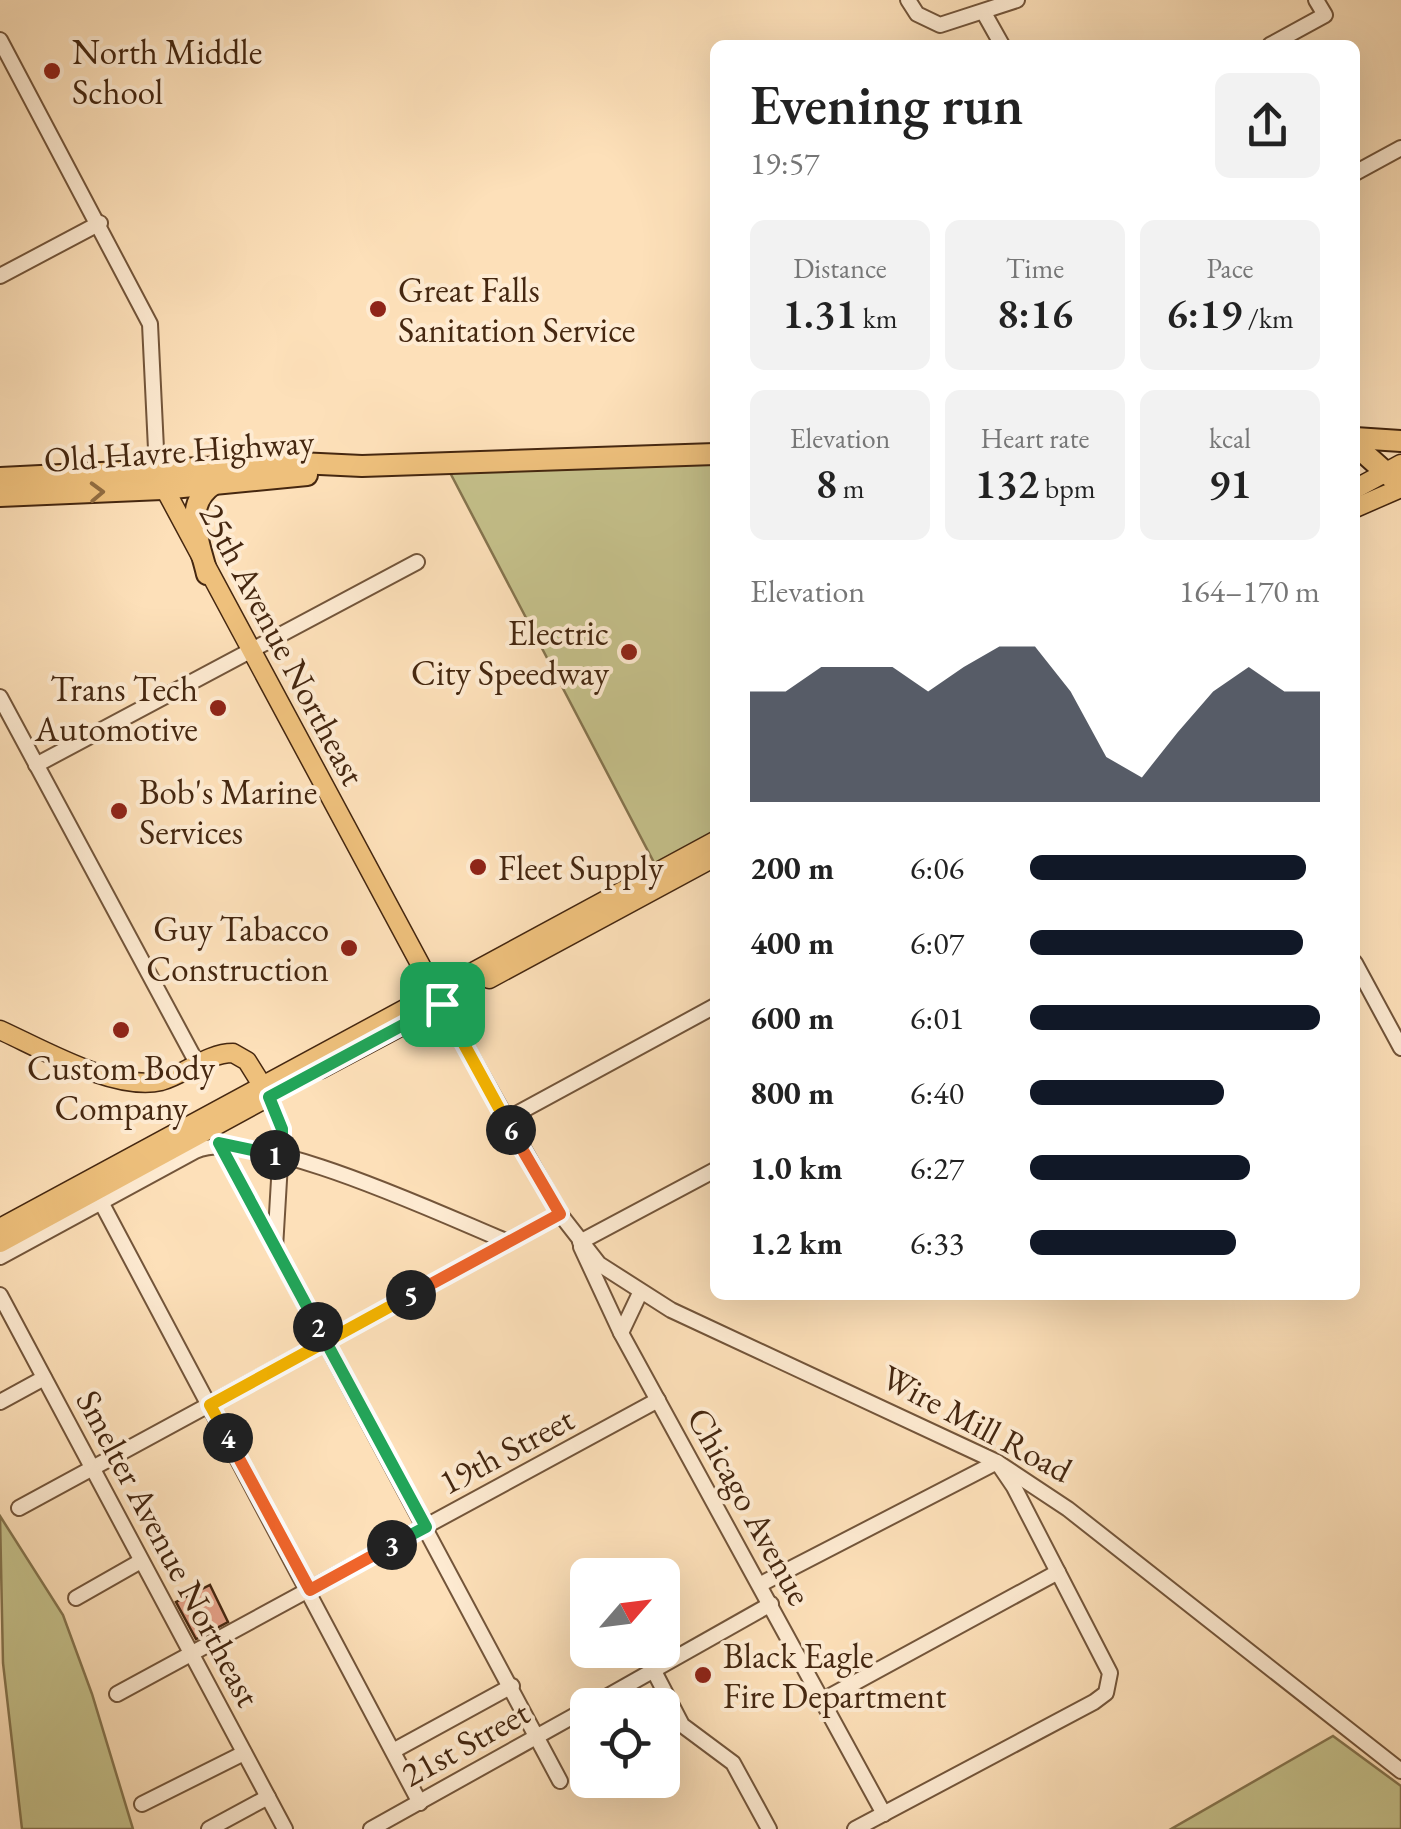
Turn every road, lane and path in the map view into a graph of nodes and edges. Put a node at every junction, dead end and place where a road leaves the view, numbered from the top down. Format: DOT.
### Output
graph roads {
  1 [pos="908,0"];
  2 [pos="1017,0"];
  3 [pos="1316,0"];
  4 [pos="984,12"];
  5 [pos="0,40"];
  6 [pos="999,40"];
  7 [pos="1279,40"];
  8 [pos="1401,148"];
  9 [pos="1360,171"];
  10 [pos="100,223"];
  11 [pos="0,276"];
  12 [pos="1401,441"];
  13 [pos="1360,442"];
  14 [pos="1360,446"];
  15 [pos="710,454"];
  16 [pos="362,466"];
  17 [pos="1397,477"];
  18 [pos="0,478"];
  19 [pos="160,479"];
  20 [pos="214,484"];
  21 [pos="1360,488"];
  22 [pos="0,496"];
  23 [pos="1360,504"];
  24 [pos="418,562"];
  25 [pos="208,574"];
  26 [pos="249,650"];
  27 [pos="0,698"];
  28 [pos="36,765"];
  29 [pos="710,844"];
  30 [pos="710,861"];
  31 [pos="1360,971"];
  32 [pos="439,999"];
  33 [pos="710,1009"];
  34 [pos="0,1030"];
  35 [pos="1401,1048"];
  36 [pos="198,1064"];
  37 [pos="274,1087"];
  38 [pos="506,1120"];
  39 [pos="219,1143"];
  40 [pos="282,1157"];
  41 [pos="710,1173"];
  42 [pos="101,1202"];
  43 [pos="560,1214"];
  44 [pos="0,1228"];
  45 [pos="508,1242"];
  46 [pos="0,1243"];
  47 [pos="584,1247"];
  48 [pos="275,1252"];
  49 [pos="0,1257"];
  50 [pos="640,1293"];
  51 [pos="0,1296"];
  52 [pos="621,1332"];
  53 [pos="326,1340"];
  54 [pos="44,1378"];
  55 [pos="658,1400"];
  56 [pos="0,1402"];
  57 [pos="210,1405"];
  58 [pos="997,1462"];
  59 [pos="92,1468"];
  60 [pos="19,1508"];
  61 [pos="426,1527"];
  62 [pos="141,1561"];
  63 [pos="1058,1572"];
  64 [pos="761,1584"];
  65 [pos="310,1590"];
  66 [pos="76,1598"];
  67 [pos="771,1604"];
  68 [pos="192,1655"];
  69 [pos="654,1670"];
  70 [pos="512,1686"];
  71 [pos="622,1688"];
  72 [pos="118,1694"];
  73 [pos="823,1700"];
  74 [pos="570,1717"];
  75 [pos="536,1737"];
  76 [pos="393,1751"];
  77 [pos="244,1753"];
  78 [pos="1401,1771"];
  79 [pos="560,1781"];
  80 [pos="268,1798"];
  81 [pos="420,1802"];
  82 [pos="142,1804"];
  83 [pos="884,1814"];
  84 [pos="209,1829"];
  85 [pos="285,1829"];
  86 [pos="372,1829"];
  87 [pos="769,1829"];
  88 [pos="855,1829"];
  1 -- 4 [label="street"];
  2 -- 4 [label="street"];
  3 -- 7 [label="street"];
  4 -- 6 [label="street"];
  5 -- 10 [label="street, 25th Avenue Northeast"];
  8 -- 9 [label="street"];
  10 -- 11 [label="street"];
  10 -- 19 [label="street, 25th Avenue Northeast"];
  12 -- 13 [label="highway"];
  14 -- 17 [label="highway"];
  15 -- 16 [label="highway, Old Havre Highway"];
  16 -- 19 [label="highway, Old Havre Highway"];
  16 -- 20 [label="highway, Old Havre Highway"];
  17 -- 21 [label="main road"];
  17 -- 23 [label="main road"];
  18 -- 19 [label="highway, Old Havre Highway"];
  19 -- 20 [label="highway, Old Havre Highway"];
  22 -- 19 [label="highway, Old Havre Highway, one-way"];
  19 -- 25 [label="main road, 25th Avenue Northeast"];
  20 -- 25 [label="highway"];
  24 -- 26 [label="street"];
  25 -- 26 [label="main road, 25th Avenue Northeast"];
  26 -- 28 [label="street"];
  26 -- 32 [label="main road, 25th Avenue Northeast"];
  27 -- 28 [label="street"];
  28 -- 36 [label="street"];
  29 -- 32 [label="main road"];
  30 -- 32 [label="main road"];
  31 -- 35 [label="street"];
  32 -- 37 [label="main road"];
  32 -- 38 [label="street, 25th Avenue Northeast"];
  33 -- 38 [label="street"];
  34 -- 36 [label="main road"];
  36 -- 37 [label="main road"];
  37 -- 40 [label="street"];
  37 -- 44 [label="main road"];
  37 -- 46 [label="main road"];
  38 -- 43 [label="street, 25th Avenue Northeast"];
  39 -- 40 [label="street"];
  39 -- 42 [label="street"];
  39 -- 48 [label="street"];
  40 -- 45 [label="street"];
  40 -- 48 [label="street"];
  41 -- 47 [label="street"];
  42 -- 49 [label="street"];
  42 -- 57 [label="street"];
  43 -- 45 [label="street"];
  43 -- 47 [label="street, 25th Avenue Northeast"];
  45 -- 53 [label="street"];
  47 -- 50 [label="street, Wire Mill Road"];
  47 -- 52 [label="street, Chicago Avenue"];
  48 -- 53 [label="street"];
  50 -- 52 [label="street"];
  50 -- 58 [label="street, Wire Mill Road"];
  51 -- 54 [label="street, Smelter Avenue Northeast"];
  52 -- 55 [label="street, Chicago Avenue"];
  53 -- 57 [label="street"];
  53 -- 61 [label="street"];
  54 -- 56 [label="street"];
  54 -- 59 [label="street, Smelter Avenue Northeast"];
  55 -- 61 [label="street, 19th Street"];
  55 -- 64 [label="street, Chicago Avenue"];
  57 -- 59 [label="street"];
  57 -- 65 [label="street"];
  58 -- 63 [label="street"];
  58 -- 64 [label="street"];
  58 -- 78 [label="street, Wire Mill Road"];
  59 -- 60 [label="street"];
  59 -- 62 [label="street, Smelter Avenue Northeast"];
  61 -- 65 [label="street, 19th Street"];
  61 -- 70 [label="street"];
  62 -- 66 [label="street"];
  62 -- 68 [label="street, Smelter Avenue Northeast"];
  63 -- 73 [label="street"];
  63 -- 83 [label="street"];
  64 -- 67 [label="street, Chicago Avenue"];
  65 -- 68 [label="street, 19th Street"];
  65 -- 76 [label="street"];
  67 -- 69 [label="street, 21st Street"];
  67 -- 73 [label="street, Chicago Avenue"];
  68 -- 72 [label="street, 19th Street"];
  68 -- 77 [label="street, Smelter Avenue Northeast"];
  69 -- 71 [label="street, 21st Street"];
  69 -- 87 [label="street"];
  70 -- 75 [label="street"];
  70 -- 76 [label="street"];
  73 -- 83 [label="street, Chicago Avenue"];
  74 -- 75 [label="street, 21st Street"];
  75 -- 79 [label="street"];
  75 -- 81 [label="street, 21st Street"];
  76 -- 81 [label="street"];
  77 -- 80 [label="street, Smelter Avenue Northeast"];
  77 -- 82 [label="street"];
  80 -- 84 [label="street"];
  80 -- 85 [label="street, Smelter Avenue Northeast"];
  81 -- 86 [label="street, 21st Street"];
  83 -- 88 [label="street"];
}
